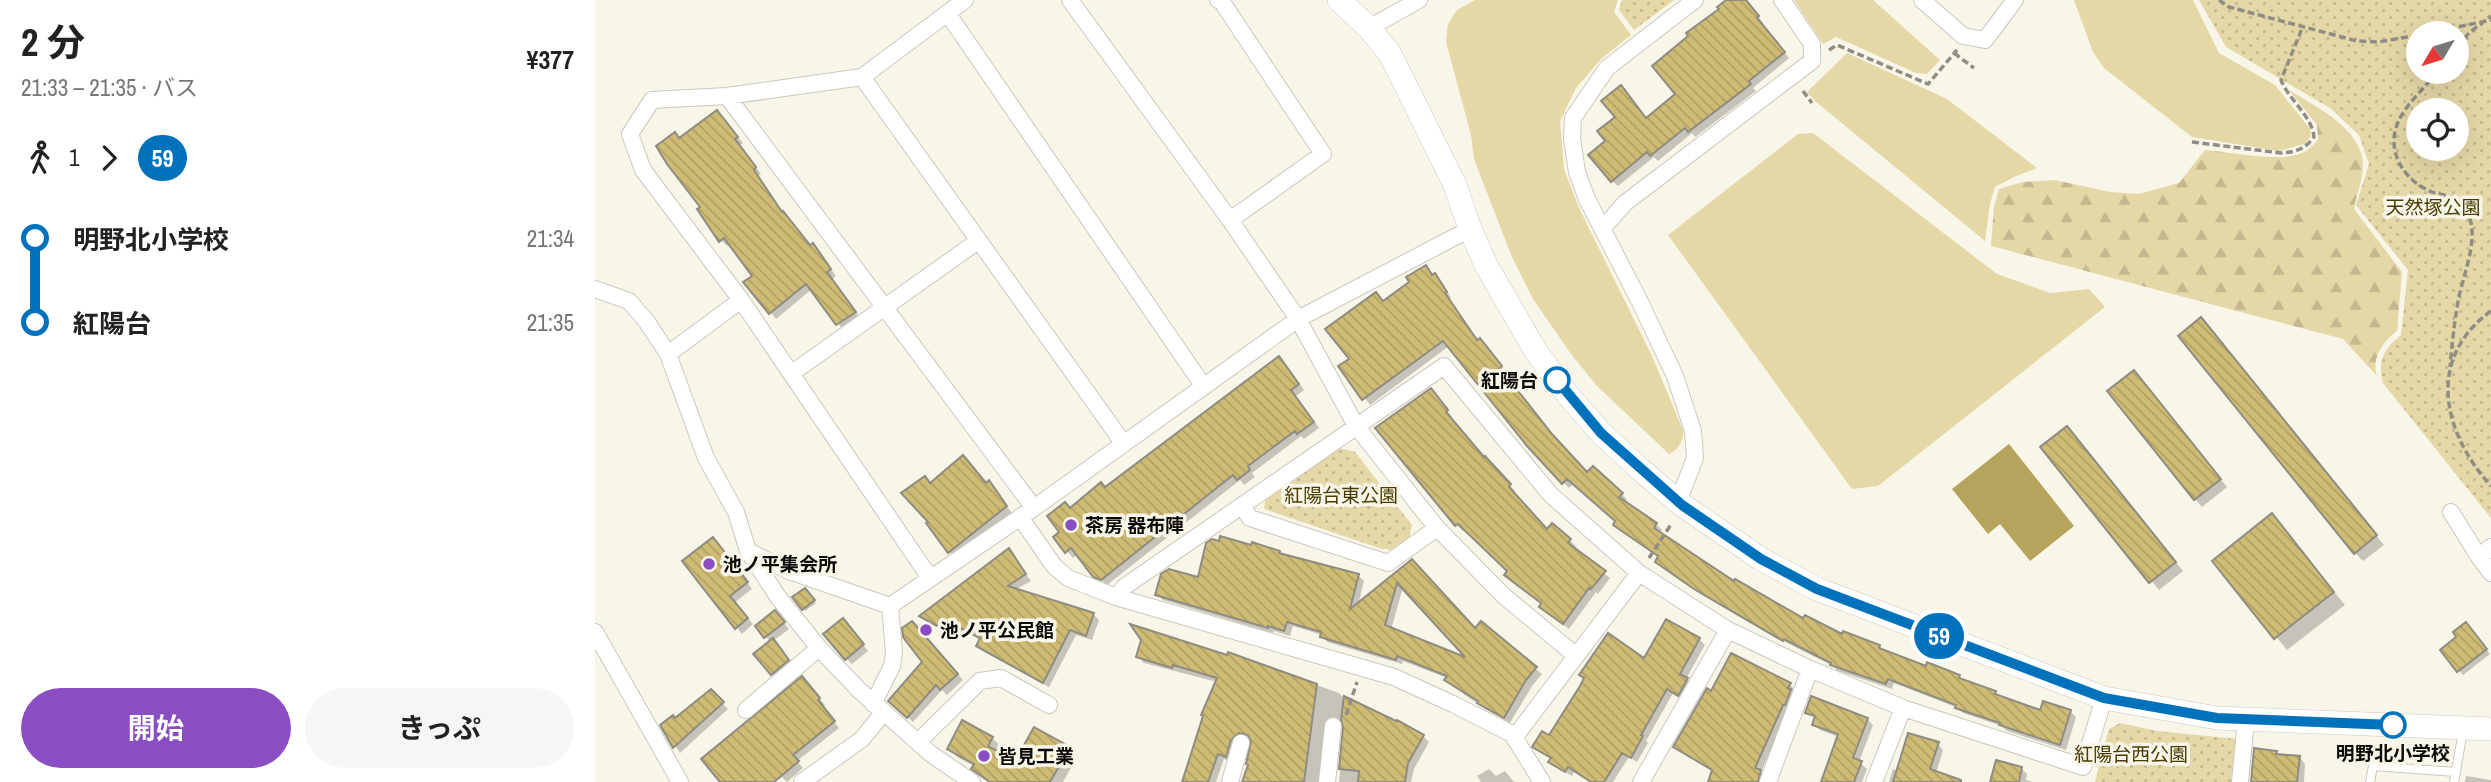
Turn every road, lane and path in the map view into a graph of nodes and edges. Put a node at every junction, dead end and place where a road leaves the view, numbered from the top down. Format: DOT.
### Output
graph roads {
  1 [pos="965,0"];
  2 [pos="1070,0"];
  3 [pos="1218,0"];
  4 [pos="1339,0"];
  5 [pos="1419,0"];
  6 [pos="1695,0"];
  7 [pos="1782,0"];
  8 [pos="1922,0"];
  9 [pos="2015,0"];
  10 [pos="2219,0"];
  11 [pos="948,13"];
  12 [pos="2489,19"];
  13 [pos="2469,24"];
  14 [pos="2303,26"];
  15 [pos="1369,28"];
  16 [pos="2469,33"];
  17 [pos="2406,37"];
  18 [pos="1837,45"];
  19 [pos="1954,53"];
  20 [pos="1945,65"];
  21 [pos="1974,68"];
  22 [pos="862,77"];
  23 [pos="2428,84"];
  24 [pos="727,96"];
  25 [pos="2192,142"];
  26 [pos="1230,220"];
  27 [pos="1602,228"];
  28 [pos="1470,229"];
  29 [pos="978,241"];
  30 [pos="595,289"];
  31 [pos="740,300"];
  32 [pos="884,307"];
  33 [pos="2491,311"];
  34 [pos="1298,319"];
  35 [pos="668,354"];
  36 [pos="2449,367"];
  37 [pos="792,373"];
  38 [pos="1204,387"];
  39 [pos="1356,426"];
  40 [pos="1124,444"];
  41 [pos="2491,486"];
  42 [pos="1242,506"];
  43 [pos="1677,510"];
  44 [pos="1027,513"];
  45 [pos="2451,513"];
  46 [pos="1437,528"];
  47 [pos="748,551"];
  48 [pos="2485,552"];
  49 [pos="1639,573"];
  50 [pos="2491,573"];
  51 [pos="930,578"];
  52 [pos="1116,597"];
  53 [pos="890,606"];
  54 [pos="1728,630"];
  55 [pos="595,632"];
  56 [pos="819,648"];
  57 [pos="1575,655"];
  58 [pos="1362,667"];
  59 [pos="1809,670"];
  60 [pos="2104,698"];
  61 [pos="1049,705"];
  62 [pos="878,708"];
  63 [pos="1903,708"];
  64 [pos="746,710"];
  65 [pos="2246,720"];
  66 [pos="1339,721"];
  67 [pos="2463,728"];
  68 [pos="2491,729"];
  69 [pos="1514,738"];
  70 [pos="918,743"];
  71 [pos="1241,743"];
  72 [pos="2456,772"];
  73 [pos="2082,774"];
  74 [pos="680,782"];
  75 [pos="802,782"];
  76 [pos="972,782"];
  77 [pos="1230,782"];
  78 [pos="1327,782"];
  79 [pos="1542,782"];
  80 [pos="1641,782"];
  81 [pos="1768,782"];
  82 [pos="1874,782"];
  83 [pos="2240,782"];
  84 [pos="2370,782"];
  85 [pos="2454,782"];
  1 -- 11 [label="street"];
  2 -- 26 [label="street"];
  3 -- 26 [label="street"];
  4 -- 15 [label="street"];
  5 -- 15 [label="street"];
  6 -- 27 [label="street"];
  7 -- 27 [label="street"];
  8 -- 9 [label="street"];
  10 -- 14 [label="path"];
  11 -- 22 [label="street"];
  11 -- 38 [label="street"];
  12 -- 13 [label="path"];
  12 -- 16 [label="path"];
  14 -- 17 [label="path"];
  14 -- 25 [label="path"];
  15 -- 28 [label="street"];
  18 -- 20 [label="path"];
  19 -- 21 [label="path"];
  22 -- 24 [label="street"];
  22 -- 29 [label="street"];
  23 -- 36 [label="path"];
  24 -- 31 [label="street"];
  24 -- 32 [label="street"];
  26 -- 34 [label="street"];
  27 -- 43 [label="street"];
  28 -- 34 [label="street"];
  28 -- 43 [label="street"];
  29 -- 32 [label="street"];
  29 -- 40 [label="street"];
  30 -- 35 [label="street"];
  31 -- 35 [label="street"];
  31 -- 37 [label="street"];
  32 -- 37 [label="street"];
  32 -- 44 [label="street"];
  33 -- 36 [label="path"];
  34 -- 38 [label="street"];
  34 -- 39 [label="street"];
  35 -- 47 [label="street"];
  36 -- 41 [label="path"];
  37 -- 51 [label="street"];
  38 -- 40 [label="street"];
  39 -- 42 [label="street"];
  39 -- 46 [label="street"];
  39 -- 49 [label="street"];
  40 -- 44 [label="street"];
  42 -- 46 [label="street"];
  42 -- 52 [label="street"];
  43 -- 49 [label="path"];
  43 -- 60 [label="street"];
  44 -- 51 [label="street"];
  44 -- 52 [label="street"];
  45 -- 48 [label="street"];
  46 -- 57 [label="street"];
  47 -- 53 [label="street"];
  47 -- 56 [label="street"];
  48 -- 50 [label="street"];
  49 -- 54 [label="street"];
  49 -- 57 [label="street"];
  51 -- 53 [label="street"];
  52 -- 58 [label="street"];
  53 -- 62 [label="street"];
  54 -- 59 [label="street"];
  54 -- 80 [label="street"];
  55 -- 74 [label="street"];
  56 -- 62 [label="street"];
  56 -- 64 [label="street"];
  57 -- 69 [label="street"];
  58 -- 66 [label="path"];
  58 -- 69 [label="street"];
  59 -- 63 [label="street"];
  59 -- 81 [label="street"];
  60 -- 65 [label="street"];
  60 -- 73 [label="street"];
  61 -- 70 [label="street"];
  62 -- 70 [label="street"];
  62 -- 75 [label="street"];
  63 -- 73 [label="street"];
  63 -- 82 [label="street"];
  65 -- 67 [label="street"];
  65 -- 83 [label="street"];
  66 -- 78 [label="street"];
  67 -- 68 [label="street"];
  67 -- 72 [label="lane"];
  69 -- 79 [label="street"];
  70 -- 76 [label="street"];
  71 -- 77 [label="street"];
  72 -- 84 [label="lane"];
  72 -- 85 [label="lane"];
}
